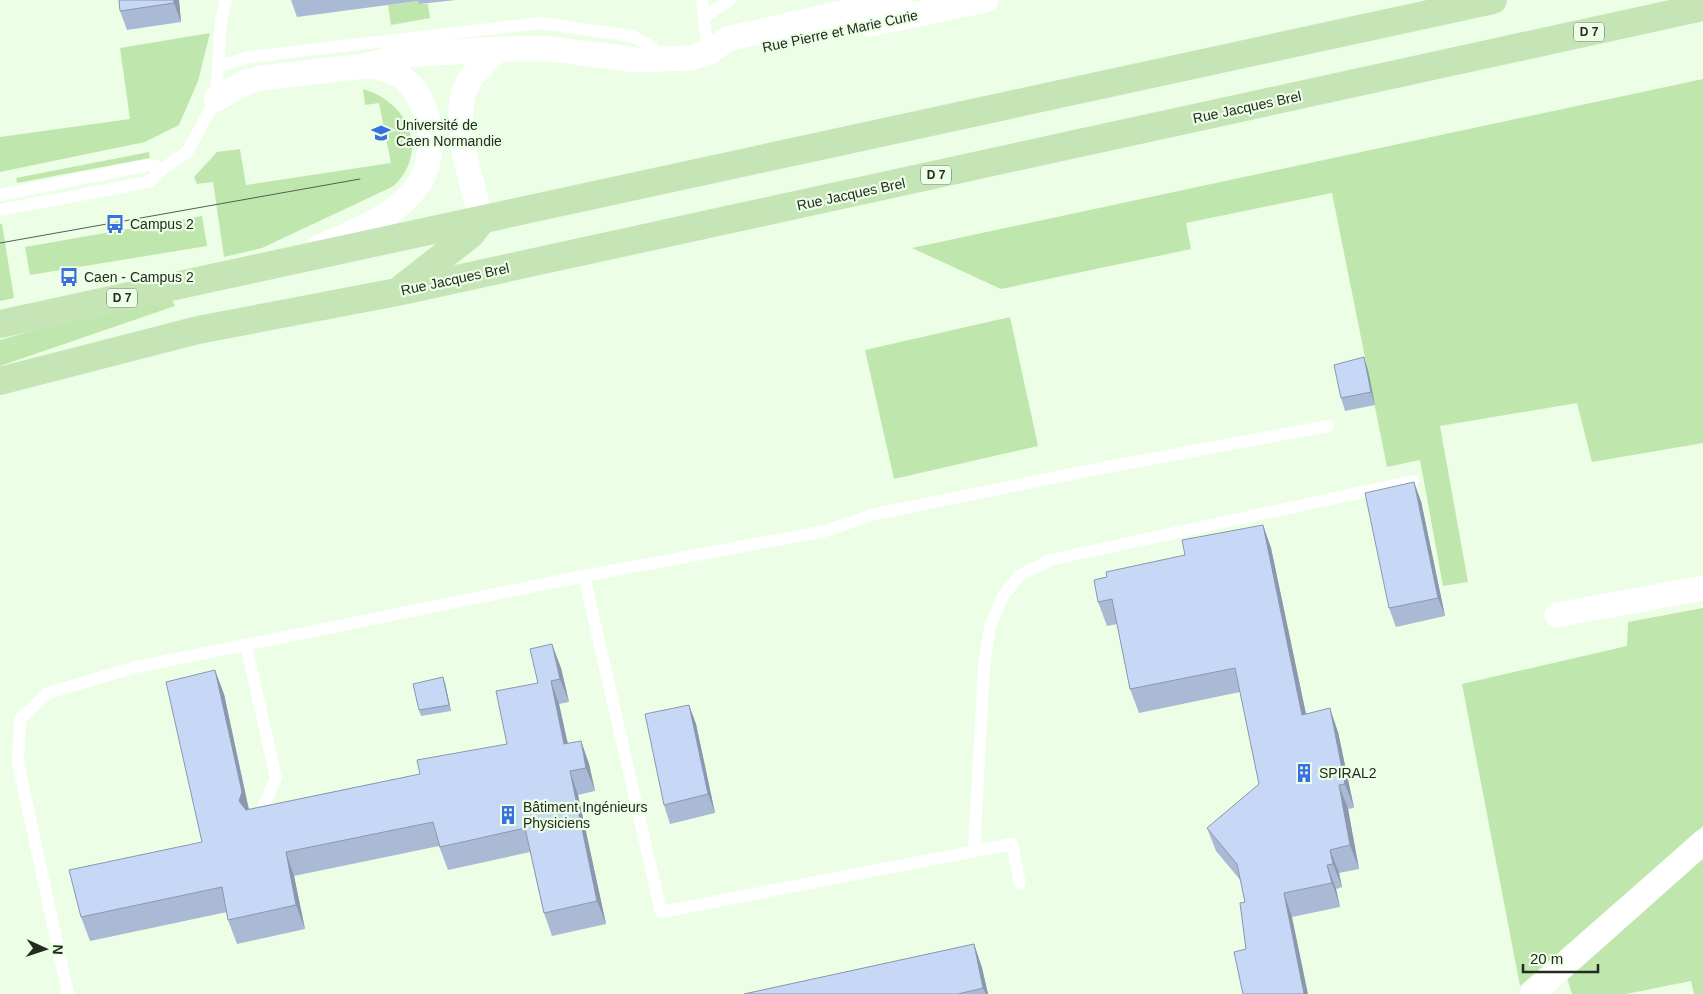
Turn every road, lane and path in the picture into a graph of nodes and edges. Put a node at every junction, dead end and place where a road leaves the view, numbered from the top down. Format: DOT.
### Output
graph roads {
  1 [pos="226,0"];
  2 [pos="702,0"];
  3 [pos="730,0"];
  4 [pos="899,0"];
  5 [pos="986,0"];
  6 [pos="1493,0"];
  7 [pos="931,5"];
  8 [pos="1703,7"];
  9 [pos="704,17"];
  10 [pos="718,46"];
  11 [pos="499,49"];
  12 [pos="665,60"];
  13 [pos="218,66"];
  14 [pos="364,66"];
  15 [pos="216,99"];
  16 [pos="164,168"];
  17 [pos="0,195"];
  18 [pos="0,210"];
  19 [pos="481,220"];
  20 [pos="283,263"];
  21 [pos="397,292"];
  22 [pos="0,324"];
  23 [pos="0,382"];
  24 [pos="1328,426"];
  25 [pos="1413,481"];
  26 [pos="584,576"];
  27 [pos="1703,588"];
  28 [pos="1557,615"];
  29 [pos="246,645"];
  30 [pos="256,823"];
  31 [pos="1703,842"];
  32 [pos="974,851"];
  33 [pos="1020,883"];
  34 [pos="68,994"];
  35 [pos="1532,994"];
  1 -- 13 [label="lane"];
  2 -- 9 [label="lane"];
  3 -- 9 [label="lane"];
  4 -- 10 [label="street, Rue Pierre et Marie Curie"];
  5 -- 7 [label="street, Rue Pierre et Marie Curie"];
  6 -- 19 [label="main road, D 7"];
  7 -- 10 [label="street, Rue Pierre et Marie Curie"];
  8 -- 21 [label="main road, Rue Jacques Brel / D 7"];
  9 -- 10 [label="lane"];
  10 -- 12 [label="street"];
  11 -- 12 [label="street"];
  11 -- 14 [label="street"];
  11 -- 19 [label="street"];
  12 -- 13 [label="lane"];
  13 -- 15 [label="lane"];
  14 -- 15 [label="street"];
  14 -- 20 [label="street"];
  15 -- 16 [label="lane"];
  16 -- 17 [label="lane"];
  16 -- 18 [label="lane"];
  19 -- 20 [label="main road, D 7"];
  19 -- 21 [label="main road"];
  20 -- 22 [label="main road, D 7"];
  21 -- 23 [label="main road, Rue Jacques Brel / D 7"];
  24 -- 26 [label="lane"];
  25 -- 32 [label="lane"];
  26 -- 29 [label="lane"];
  26 -- 32 [label="lane"];
  27 -- 28 [label="street"];
  29 -- 30 [label="lane"];
  29 -- 34 [label="lane"];
  31 -- 35 [label="street"];
  32 -- 33 [label="lane"];
}
